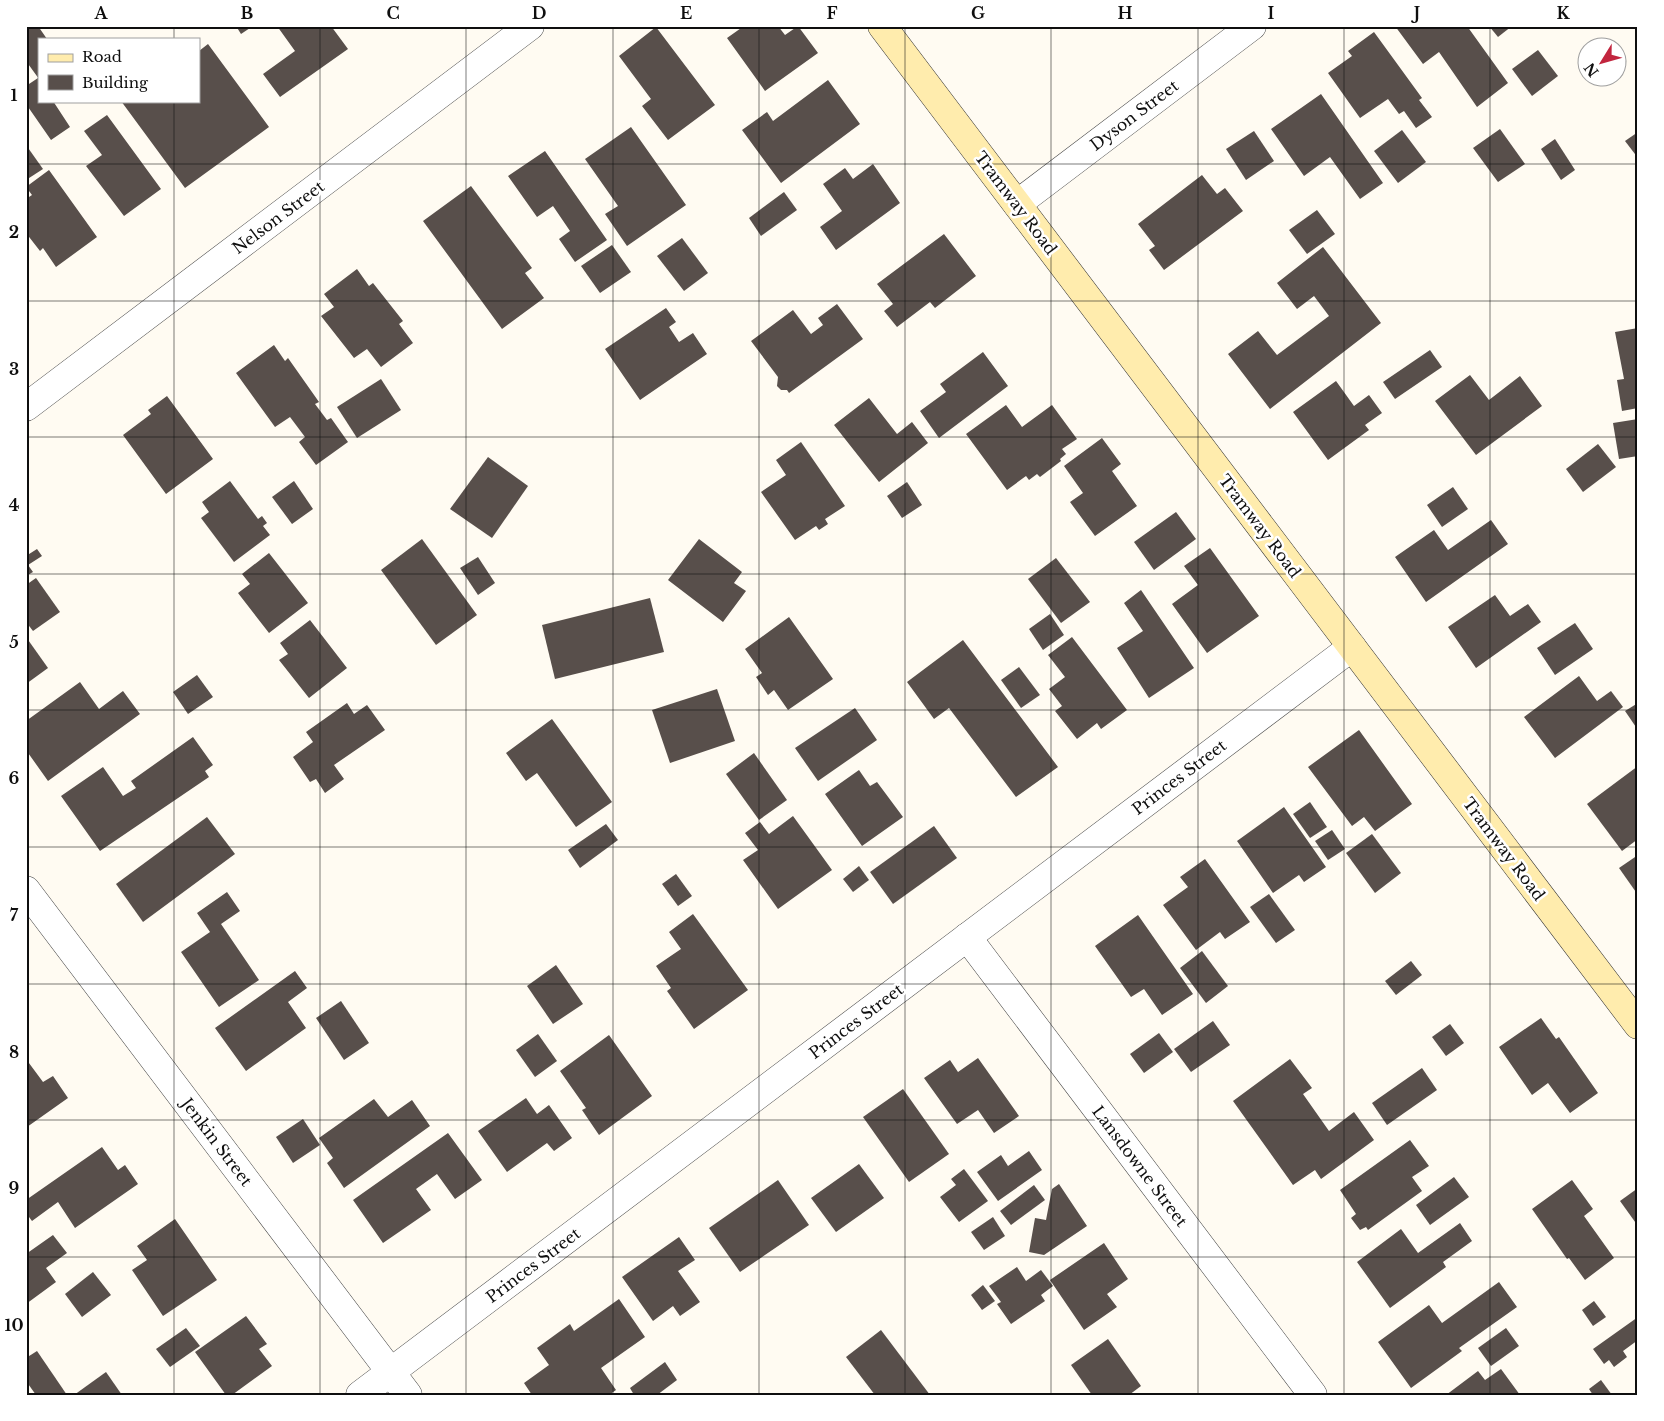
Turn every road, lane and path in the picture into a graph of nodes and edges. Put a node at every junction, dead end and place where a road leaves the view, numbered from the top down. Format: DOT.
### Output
graph roads {
  1 [pos="530,26"];
  2 [pos="882,26"];
  3 [pos="1252,26"];
  4 [pos="1016,204"];
  5 [pos="26,407"];
  6 [pos="1352,647"];
  7 [pos="26,890"];
  8 [pos="967,937"];
  9 [pos="1638,1025"];
  10 [pos="390,1372"];
  11 [pos="360,1395"];
  12 [pos="408,1395"];
  13 [pos="1312,1395"];
  1 -- 5 [label="street, Nelson Street"];
  2 -- 4 [label="street, Tramway Road"];
  3 -- 4 [label="street, Dyson Street"];
  4 -- 6 [label="street, Tramway Road"];
  6 -- 8 [label="street, Princes Street"];
  6 -- 9 [label="street, Tramway Road"];
  7 -- 10 [label="street, Jenkin Street"];
  8 -- 10 [label="street, Princes Street"];
  8 -- 13 [label="street, Lansdowne Street"];
  10 -- 11 [label="street, Princes Street"];
  10 -- 12 [label="street, Jenkin Street"];
}
